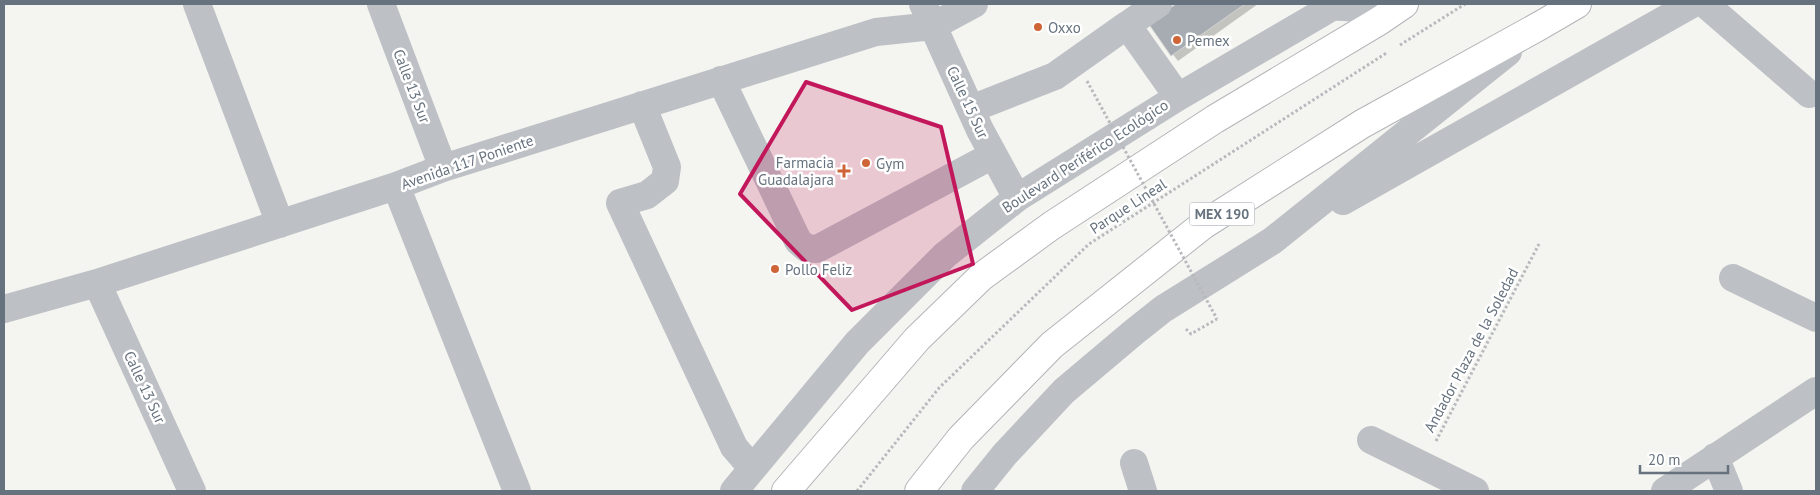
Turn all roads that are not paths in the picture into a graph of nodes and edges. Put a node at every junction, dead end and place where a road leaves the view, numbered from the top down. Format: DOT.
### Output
graph roads {
  1 [pos="197,4"];
  2 [pos="381,4"];
  3 [pos="974,4"];
  4 [pos="1158,4"];
  5 [pos="1404,4"];
  6 [pos="1577,4"];
  7 [pos="1692,4"];
  8 [pos="1706,4"];
  9 [pos="1331,5"];
  10 [pos="928,15"];
  11 [pos="1379,21"];
  12 [pos="1127,25"];
  13 [pos="1541,26"];
  14 [pos="722,80"];
  15 [pos="1809,94"];
  16 [pos="1178,97"];
  17 [pos="642,105"];
  18 [pos="971,109"];
  19 [pos="993,155"];
  20 [pos="443,168"];
  21 [pos="396,186"];
  22 [pos="1017,198"];
  23 [pos="280,224"];
  24 [pos="1272,241"];
  25 [pos="1733,278"];
  26 [pos="97,283"];
  27 [pos="4,309"];
  28 [pos="1816,318"];
  29 [pos="1816,391"];
  30 [pos="1371,440"];
  31 [pos="1715,457"];
  32 [pos="1134,463"];
  33 [pos="752,468"];
  34 [pos="192,491"];
  35 [pos="517,491"];
  36 [pos="734,491"];
  37 [pos="786,491"];
  38 [pos="919,491"];
  39 [pos="975,491"];
  40 [pos="1143,491"];
  41 [pos="1475,491"];
  42 [pos="1665,491"];
  43 [pos="1729,491"];
  1 -- 23 [label="street"];
  2 -- 20 [label="street, Calle 13 Sur"];
  3 -- 10 [label="street"];
  4 -- 12 [label="street"];
  5 -- 11 [label="highway"];
  6 -- 13 [label="highway, MEX 190"];
  7 -- 24 [label="street"];
  8 -- 15 [label="street"];
  9 -- 11 [label="street, Boulevard Periférico Ecológico"];
  9 -- 16 [label="street, Boulevard Periférico Ecológico"];
  10 -- 14 [label="street, Avenida 117 Poniente"];
  10 -- 18 [label="street, Calle 15 Sur"];
  11 -- 37 [label="highway"];
  12 -- 16 [label="street"];
  12 -- 18 [label="street"];
  13 -- 24 [label="street"];
  13 -- 38 [label="highway, MEX 190"];
  14 -- 17 [label="street, Avenida 117 Poniente"];
  14 -- 19 [label="street"];
  16 -- 22 [label="street, Boulevard Periférico Ecológico"];
  17 -- 20 [label="street, Avenida 117 Poniente"];
  17 -- 33 [label="street"];
  18 -- 19 [label="street, Calle 15 Sur"];
  19 -- 22 [label="street, Calle 15 Sur"];
  20 -- 21 [label="street, Avenida 117 Poniente"];
  21 -- 23 [label="street, Avenida 117 Poniente"];
  21 -- 35 [label="street"];
  22 -- 33 [label="street, Boulevard Periférico Ecológico"];
  23 -- 26 [label="street, Avenida 117 Poniente"];
  24 -- 39 [label="street"];
  25 -- 28 [label="street"];
  26 -- 27 [label="street, Avenida 117 Poniente"];
  26 -- 34 [label="street, Calle 13 Sur"];
  29 -- 31 [label="street"];
  30 -- 41 [label="street"];
  31 -- 42 [label="street"];
  31 -- 43 [label="street"];
  32 -- 40 [label="street"];
  33 -- 36 [label="street, Boulevard Periférico Ecológico"];
}
